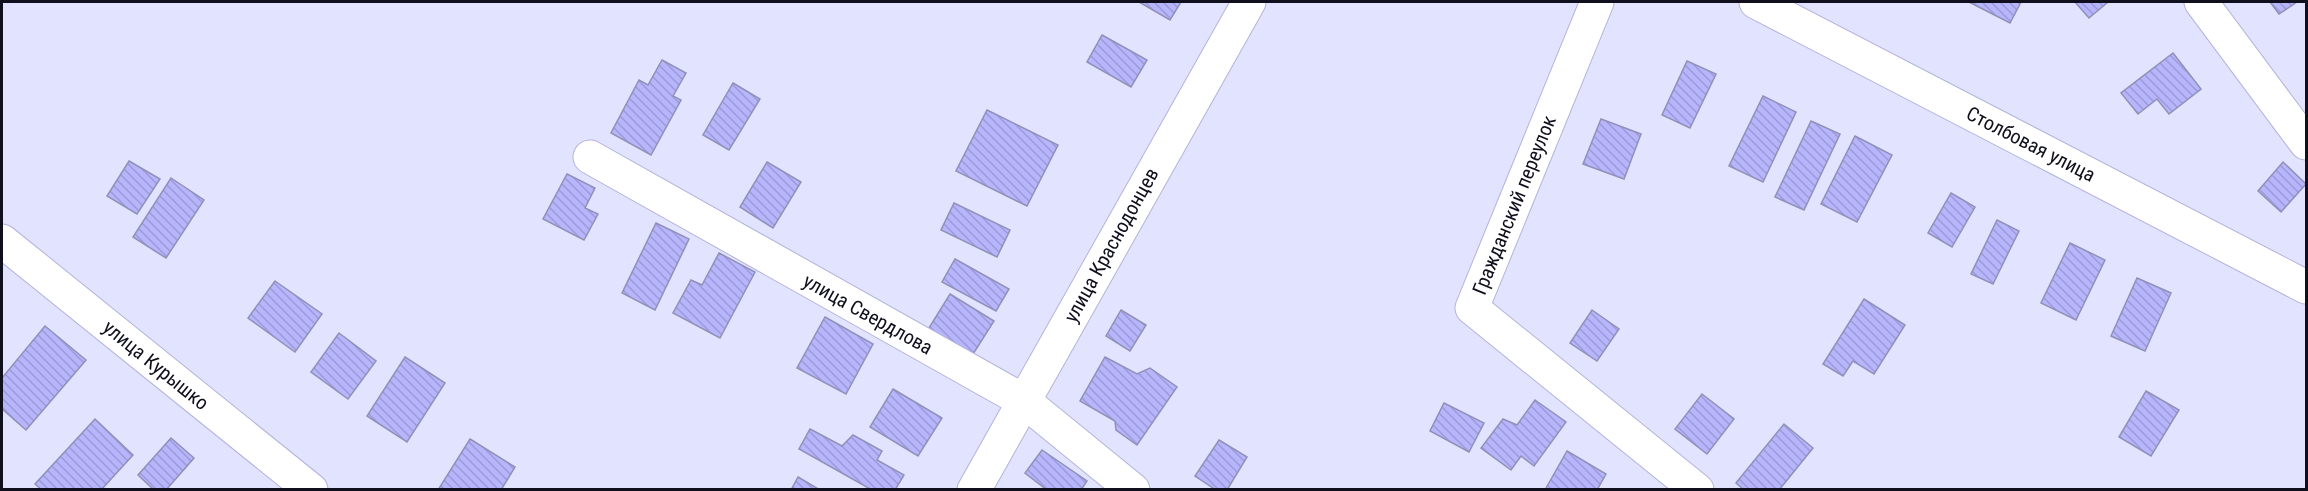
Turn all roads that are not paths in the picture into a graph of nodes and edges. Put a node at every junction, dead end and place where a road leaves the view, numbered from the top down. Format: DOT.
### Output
graph roads {
  1 [pos="1249,2"];
  2 [pos="1597,2"];
  3 [pos="1756,2"];
  4 [pos="2201,2"];
  5 [pos="2307,143"];
  6 [pos="590,157"];
  7 [pos="2,241"];
  8 [pos="2307,287"];
  9 [pos="1024,401"];
  10 [pos="311,489"];
  11 [pos="974,489"];
  12 [pos="1133,489"];
  13 [pos="1697,489"];
  1 -- 9 [label="street, улица Краснодонцев"];
  2 -- 13 [label="street, Гражданский переулок"];
  3 -- 8 [label="street, Столбовая улица"];
  4 -- 5 [label="street"];
  6 -- 9 [label="street, улица Свердлова"];
  7 -- 10 [label="street, улица Курышко"];
  9 -- 11 [label="street, улица Краснодонцев"];
  9 -- 12 [label="street, улица Свердлова"];
}
